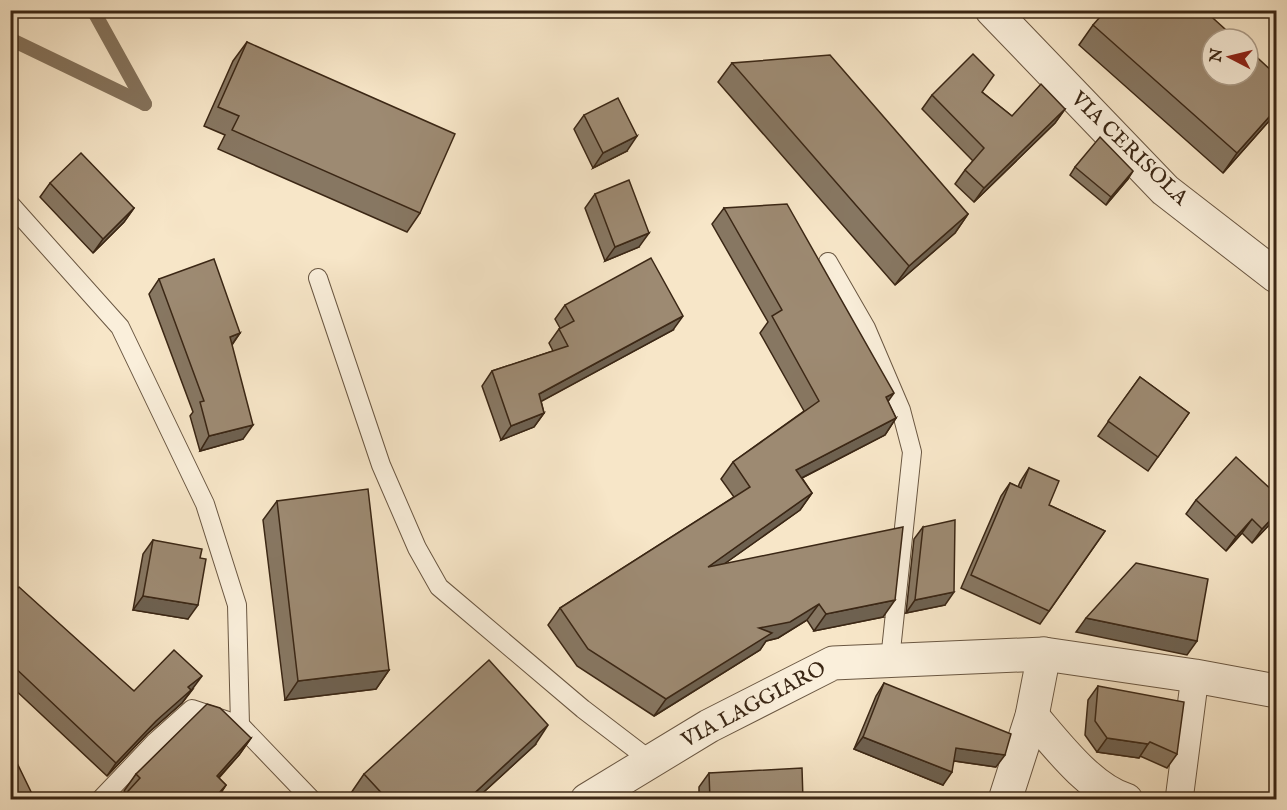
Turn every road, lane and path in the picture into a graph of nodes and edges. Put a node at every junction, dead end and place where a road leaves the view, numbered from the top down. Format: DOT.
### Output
graph roads {
  1 [pos="992,10"];
  2 [pos="10,204"];
  3 [pos="828,262"];
  4 [pos="1276,276"];
  5 [pos="318,278"];
  6 [pos="1044,654"];
  7 [pos="890,660"];
  8 [pos="1195,676"];
  9 [pos="1276,692"];
  10 [pos="1032,716"];
  11 [pos="240,725"];
  12 [pos="651,761"];
  13 [pos="100,800"];
  14 [pos="312,800"];
  15 [pos="587,800"];
  16 [pos="1005,800"];
  17 [pos="1126,800"];
  18 [pos="1179,800"];
  1 -- 4 [label="street, VIA CERISOLA"];
  2 -- 11 [label="lane"];
  3 -- 7 [label="lane"];
  5 -- 12 [label="lane"];
  6 -- 7 [label="street, VIA LAGGIARO"];
  6 -- 8 [label="street, VIA LAGGIARO"];
  6 -- 10 [label="street"];
  7 -- 12 [label="street, VIA LAGGIARO"];
  8 -- 9 [label="street, VIA LAGGIARO"];
  8 -- 18 [label="street"];
  10 -- 16 [label="street"];
  10 -- 17 [label="street"];
  11 -- 13 [label="lane"];
  11 -- 14 [label="lane"];
  12 -- 15 [label="street, VIA LAGGIARO"];
}
